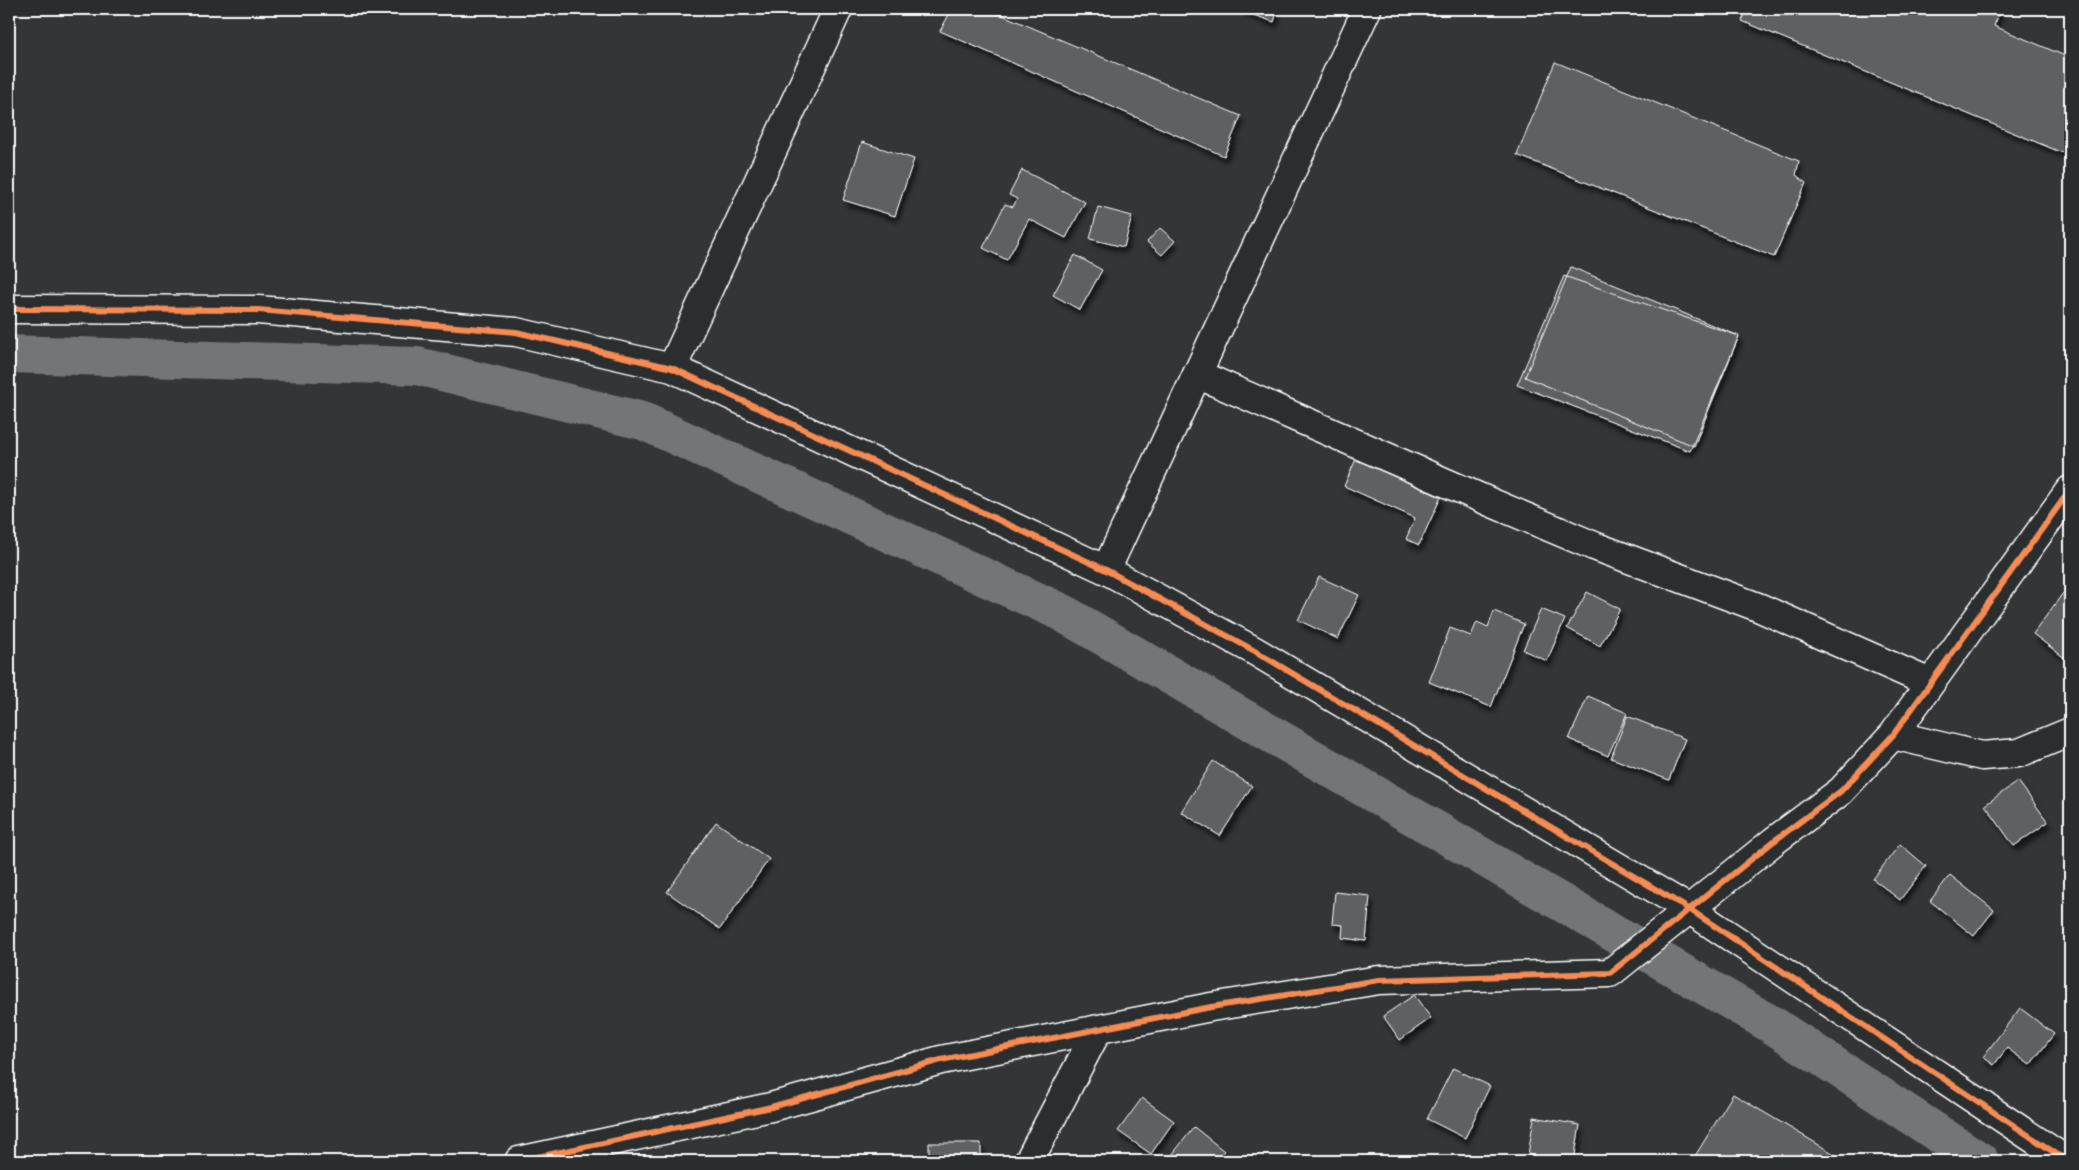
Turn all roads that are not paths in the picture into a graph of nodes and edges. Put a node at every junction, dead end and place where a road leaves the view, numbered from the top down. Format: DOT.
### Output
graph roads {
  1 [pos="838,9"];
  2 [pos="1367,9"];
  3 [pos="9,309"];
  4 [pos="672,368"];
  5 [pos="1197,374"];
  6 [pos="2070,490"];
  7 [pos="1106,570"];
  8 [pos="1930,683"];
  9 [pos="2070,732"];
  10 [pos="1893,735"];
  11 [pos="1688,910"];
  12 [pos="1097,1030"];
  13 [pos="519,1161"];
  14 [pos="1029,1161"];
  15 [pos="2067,1161"];
  1 -- 4 [label="street"];
  2 -- 5 [label="street"];
  3 -- 4 [label="street"];
  4 -- 7 [label="street"];
  5 -- 7 [label="street"];
  5 -- 8 [label="street"];
  6 -- 8 [label="street"];
  7 -- 11 [label="street"];
  8 -- 10 [label="street"];
  9 -- 10 [label="street"];
  10 -- 11 [label="street"];
  11 -- 12 [label="street"];
  11 -- 15 [label="street"];
  12 -- 13 [label="street"];
  12 -- 14 [label="street"];
}
